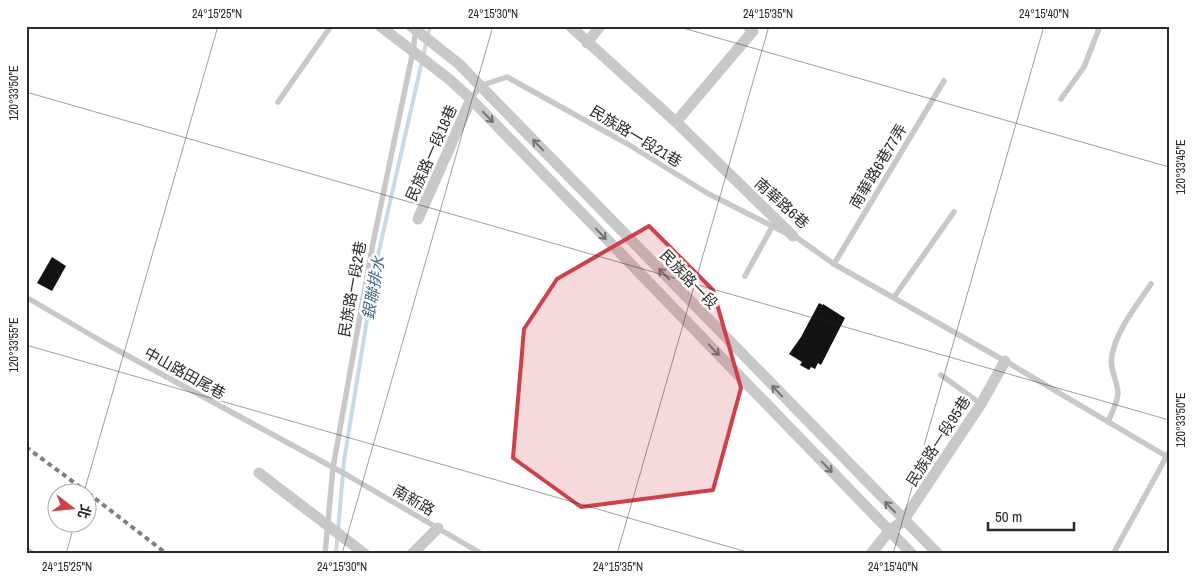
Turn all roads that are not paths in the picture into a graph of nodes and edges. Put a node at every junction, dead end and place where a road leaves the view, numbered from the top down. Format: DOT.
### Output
graph roads {
  1 [pos="331,26"];
  2 [pos="380,26"];
  3 [pos="570,26"];
  4 [pos="600,26"];
  5 [pos="1100,26"];
  6 [pos="750,28"];
  7 [pos="419,32"];
  8 [pos="587,43"];
  9 [pos="419,56"];
  10 [pos="944,81"];
  11 [pos="480,86"];
  12 [pos="471,99"];
  13 [pos="1061,99"];
  14 [pos="278,102"];
  15 [pos="676,122"];
  16 [pos="559,167"];
  17 [pos="547,178"];
  18 [pos="954,212"];
  19 [pos="418,219"];
  20 [pos="772,227"];
  21 [pos="793,236"];
  22 [pos="834,264"];
  23 [pos="745,276"];
  24 [pos="1151,284"];
  25 [pos="26,297"];
  26 [pos="894,297"];
  27 [pos="1005,361"];
  28 [pos="941,375"];
  29 [pos="980,404"];
  30 [pos="1108,422"];
  31 [pos="1168,454"];
  32 [pos="333,468"];
  33 [pos="259,473"];
  34 [pos="904,521"];
  35 [pos="327,526"];
  36 [pos="438,528"];
  37 [pos="889,531"];
  38 [pos="26,549"];
  39 [pos="33,554"];
  40 [pos="325,554"];
  41 [pos="365,554"];
  42 [pos="412,554"];
  43 [pos="482,554"];
  44 [pos="871,554"];
  45 [pos="912,554"];
  46 [pos="938,554"];
  47 [pos="1112,554"];
  1 -- 14 [label="lane"];
  2 -- 9 [label="street, 民族路一段"];
  3 -- 8 [label="street, 南華路6巷"];
  4 -- 8 [label="street"];
  5 -- 13 [label="lane"];
  6 -- 15 [label="street"];
  7 -- 9 [label="lane, 民族路一段2巷"];
  7 -- 11 [label="street, 民族路一段"];
  8 -- 15 [label="street, 南華路6巷"];
  9 -- 12 [label="street, 民族路一段"];
  9 -- 32 [label="lane, 民族路一段2巷"];
  10 -- 22 [label="lane, 南華路6巷77弄"];
  11 -- 12 [label="lane"];
  16 -- 11 [label="street, 民族路一段, one-way"];
  11 -- 20 [label="lane, 民族路一段21巷"];
  12 -- 17 [label="street, 民族路一段, one-way"];
  12 -- 19 [label="street, 民族路一段18巷"];
  15 -- 21 [label="street, 南華路6巷"];
  16 -- 17 [label="street"];
  34 -- 16 [label="street, 民族路一段, one-way"];
  17 -- 37 [label="street, 民族路一段, one-way"];
  18 -- 26 [label="lane"];
  20 -- 21 [label="lane, 民族路一段21巷"];
  20 -- 23 [label="lane"];
  21 -- 22 [label="lane, 南華路6巷"];
  22 -- 26 [label="lane, 南華路6巷"];
  24 -- 30 [label="lane"];
  25 -- 32 [label="lane, 中山路田尾巷"];
  26 -- 27 [label="lane, 南華路6巷"];
  27 -- 29 [label="street, 民族路一段95巷"];
  27 -- 30 [label="lane, 南華路6巷"];
  28 -- 29 [label="lane"];
  29 -- 34 [label="street, 民族路一段95巷"];
  30 -- 31 [label="lane, 南華路6巷"];
  31 -- 47 [label="lane"];
  32 -- 35 [label="lane, 民族路一段2巷"];
  32 -- 36 [label="lane, 南新路"];
  33 -- 35 [label="street"];
  34 -- 37 [label="street, 民族路一段95巷"];
  34 -- 46 [label="street, 民族路一段"];
  35 -- 40 [label="lane, 民族路一段2巷"];
  35 -- 41 [label="street"];
  36 -- 42 [label="street"];
  36 -- 43 [label="lane, 南新路"];
  37 -- 44 [label="street, 民族路一段95巷"];
  37 -- 45 [label="street, 民族路一段"];
  38 -- 39 [label="lane"];
}
